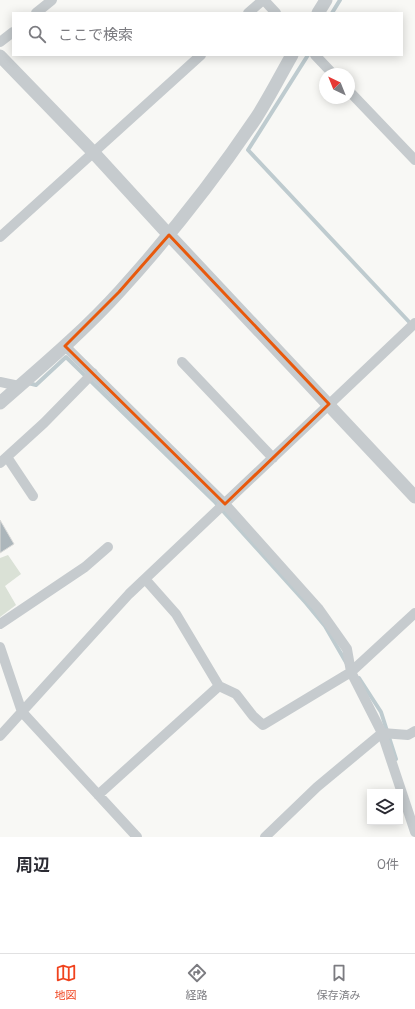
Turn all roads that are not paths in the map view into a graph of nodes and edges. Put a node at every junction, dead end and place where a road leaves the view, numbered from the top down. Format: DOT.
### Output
graph roads {
  1 [pos="52,0"];
  2 [pos="263,0"];
  3 [pos="326,0"];
  4 [pos="37,12"];
  5 [pos="249,12"];
  6 [pos="275,12"];
  7 [pos="319,12"];
  8 [pos="12,33"];
  9 [pos="0,42"];
  10 [pos="0,56"];
  11 [pos="200,56"];
  12 [pos="291,56"];
  13 [pos="316,56"];
  14 [pos="327,68"];
  15 [pos="355,97"];
  16 [pos="93,152"];
  17 [pos="415,160"];
  18 [pos="169,235"];
  19 [pos="0,237"];
  20 [pos="415,322"];
  21 [pos="65,346"];
  22 [pos="182,362"];
  23 [pos="93,374"];
  24 [pos="0,382"];
  25 [pos="19,386"];
  26 [pos="0,403"];
  27 [pos="329,404"];
  28 [pos="273,458"];
  29 [pos="3,460"];
  30 [pos="33,496"];
  31 [pos="415,497"];
  32 [pos="225,504"];
  33 [pos="108,547"];
  34 [pos="145,580"];
  35 [pos="415,613"];
  36 [pos="0,624"];
  37 [pos="1,654"];
  38 [pos="351,672"];
  39 [pos="219,686"];
  40 [pos="22,712"];
  41 [pos="415,731"];
  42 [pos="382,733"];
  43 [pos="0,736"];
  44 [pos="98,795"];
  45 [pos="415,832"];
  46 [pos="137,837"];
  47 [pos="265,837"];
  1 -- 4 [label="street"];
  2 -- 5 [label="street"];
  2 -- 6 [label="street"];
  3 -- 7 [label="street"];
  8 -- 9 [label="street"];
  10 -- 16 [label="street"];
  11 -- 16 [label="street"];
  12 -- 18 [label="street"];
  13 -- 14 [label="street"];
  15 -- 17 [label="street"];
  16 -- 18 [label="street"];
  16 -- 19 [label="street"];
  18 -- 21 [label="street"];
  18 -- 27 [label="street"];
  20 -- 27 [label="street"];
  21 -- 23 [label="street"];
  21 -- 25 [label="street"];
  22 -- 28 [label="street"];
  23 -- 29 [label="street"];
  23 -- 32 [label="street"];
  24 -- 25 [label="street"];
  25 -- 26 [label="street"];
  27 -- 28 [label="street"];
  27 -- 31 [label="street"];
  28 -- 32 [label="street"];
  29 -- 30 [label="street"];
  32 -- 34 [label="street"];
  32 -- 38 [label="street"];
  33 -- 36 [label="street"];
  34 -- 39 [label="street"];
  34 -- 40 [label="street"];
  35 -- 38 [label="street"];
  37 -- 40 [label="street"];
  38 -- 39 [label="street"];
  38 -- 42 [label="street"];
  39 -- 44 [label="street"];
  40 -- 43 [label="street"];
  40 -- 44 [label="street"];
  41 -- 42 [label="street"];
  42 -- 45 [label="street"];
  42 -- 47 [label="street"];
  44 -- 46 [label="street"];
}
